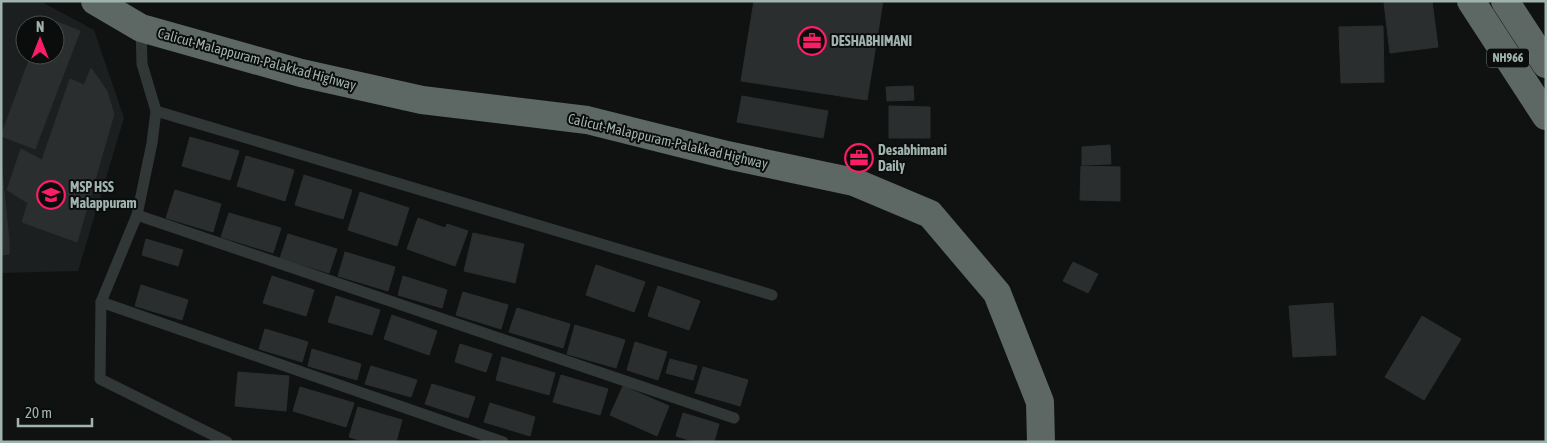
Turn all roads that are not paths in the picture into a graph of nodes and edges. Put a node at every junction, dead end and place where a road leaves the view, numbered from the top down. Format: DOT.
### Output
graph roads {
  1 [pos="95,1"];
  2 [pos="1471,1"];
  3 [pos="1505,1"];
  4 [pos="141,28"];
  5 [pos="1546,64"];
  6 [pos="156,111"];
  7 [pos="1546,116"];
  8 [pos="137,215"];
  9 [pos="772,295"];
  10 [pos="102,302"];
  11 [pos="734,418"];
  12 [pos="227,442"];
  13 [pos="502,442"];
  14 [pos="1041,442"];
  1 -- 4 [label="highway, Calicut-Malappuram-Palakkad Highway"];
  2 -- 7 [label="highway, NH966"];
  3 -- 5 [label="highway, NH966"];
  4 -- 6 [label="lane"];
  4 -- 14 [label="highway, Calicut-Malappuram-Palakkad Highway"];
  6 -- 8 [label="lane"];
  6 -- 9 [label="lane"];
  8 -- 10 [label="lane"];
  8 -- 11 [label="lane"];
  10 -- 12 [label="lane"];
  10 -- 13 [label="lane"];
}
